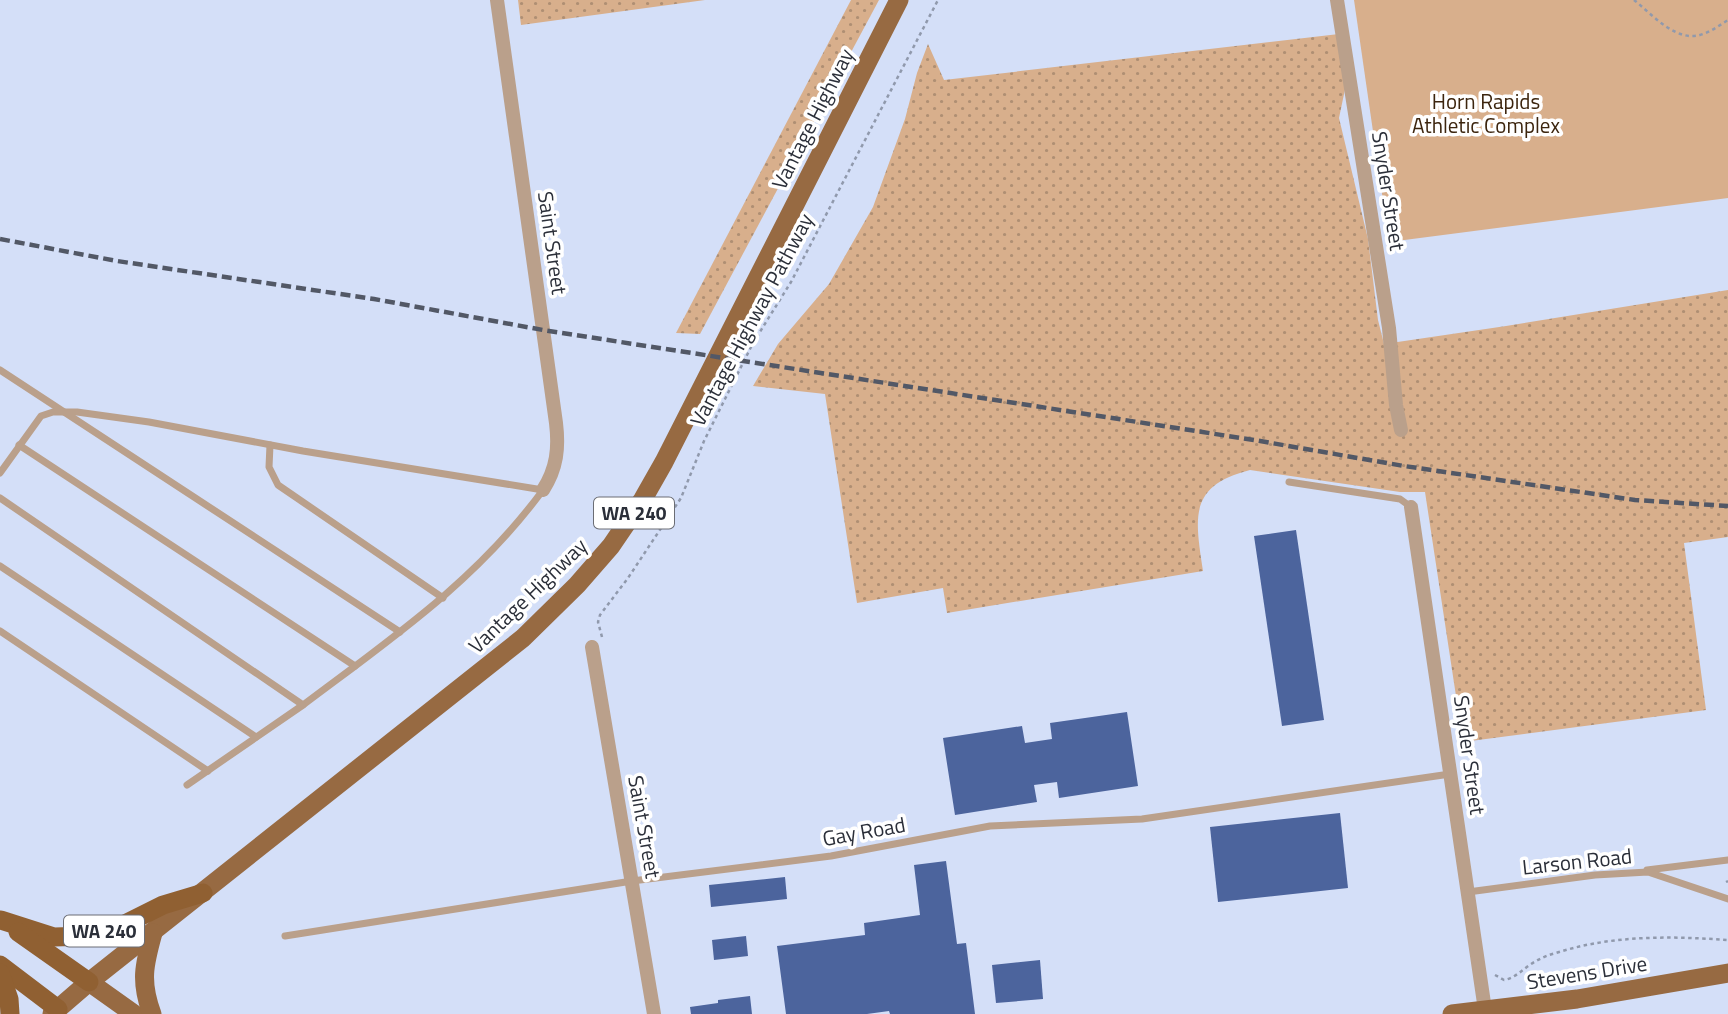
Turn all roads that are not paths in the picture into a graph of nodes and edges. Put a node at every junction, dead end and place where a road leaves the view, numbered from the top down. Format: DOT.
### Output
graph roads {
  1 [pos="497,0"];
  2 [pos="899,0"];
  3 [pos="1337,0"];
  4 [pos="0,370"];
  5 [pos="65,412"];
  6 [pos="1401,430"];
  7 [pos="19,445"];
  8 [pos="270,445"];
  9 [pos="0,473"];
  10 [pos="1289,482"];
  11 [pos="543,489"];
  12 [pos="0,499"];
  13 [pos="1411,507"];
  14 [pos="0,566"];
  15 [pos="443,598"];
  16 [pos="0,631"];
  17 [pos="400,632"];
  18 [pos="592,647"];
  19 [pos="355,666"];
  20 [pos="303,705"];
  21 [pos="256,737"];
  22 [pos="208,771"];
  23 [pos="1450,774"];
  24 [pos="187,785"];
  25 [pos="1728,860"];
  26 [pos="1626,872"];
  27 [pos="632,881"];
  28 [pos="1468,892"];
  29 [pos="203,893"];
  30 [pos="1728,900"];
  31 [pos="0,920"];
  32 [pos="153,933"];
  33 [pos="285,936"];
  34 [pos="0,965"];
  35 [pos="0,973"];
  36 [pos="1728,973"];
  37 [pos="89,982"];
  38 [pos="1485,1010"];
  39 [pos="59,1012"];
  40 [pos="10,1014"];
  41 [pos="134,1014"];
  42 [pos="152,1014"];
  43 [pos="654,1014"];
  44 [pos="1452,1014"];
  1 -- 11 [label="street, Saint Street"];
  2 -- 29 [label="main road, Vantage Highway / WA 240"];
  3 -- 6 [label="street, Snyder Street"];
  4 -- 5 [label="lane"];
  5 -- 7 [label="lane"];
  5 -- 8 [label="lane"];
  5 -- 17 [label="lane"];
  7 -- 9 [label="lane"];
  7 -- 19 [label="lane"];
  8 -- 11 [label="lane"];
  8 -- 15 [label="lane"];
  10 -- 13 [label="lane"];
  11 -- 15 [label="lane"];
  12 -- 20 [label="lane"];
  13 -- 23 [label="street, Snyder Street"];
  14 -- 21 [label="lane"];
  15 -- 17 [label="lane"];
  16 -- 22 [label="lane"];
  17 -- 19 [label="lane"];
  18 -- 27 [label="street, Saint Street"];
  19 -- 20 [label="lane"];
  20 -- 21 [label="lane"];
  21 -- 22 [label="lane"];
  22 -- 24 [label="lane"];
  23 -- 27 [label="lane, Gay Road"];
  23 -- 28 [label="street, Snyder Street"];
  25 -- 26 [label="lane"];
  26 -- 28 [label="lane, Larson Road"];
  26 -- 30 [label="lane, Larson Road"];
  27 -- 33 [label="lane, Gay Road"];
  27 -- 43 [label="street, Saint Street"];
  28 -- 38 [label="street, Snyder Street"];
  29 -- 31 [label="highway, WA 240"];
  29 -- 32 [label="main road, Vantage Highway / WA 240"];
  31 -- 37 [label="highway"];
  32 -- 37 [label="main road, Vantage Highway / WA 240"];
  32 -- 42 [label="main road"];
  34 -- 39 [label="highway, WA 240"];
  35 -- 40 [label="highway"];
  36 -- 38 [label="main road, Stevens Drive"];
  37 -- 39 [label="main road, WA 240"];
  37 -- 41 [label="main road"];
  38 -- 44 [label="main road, Stevens Drive"];
}
